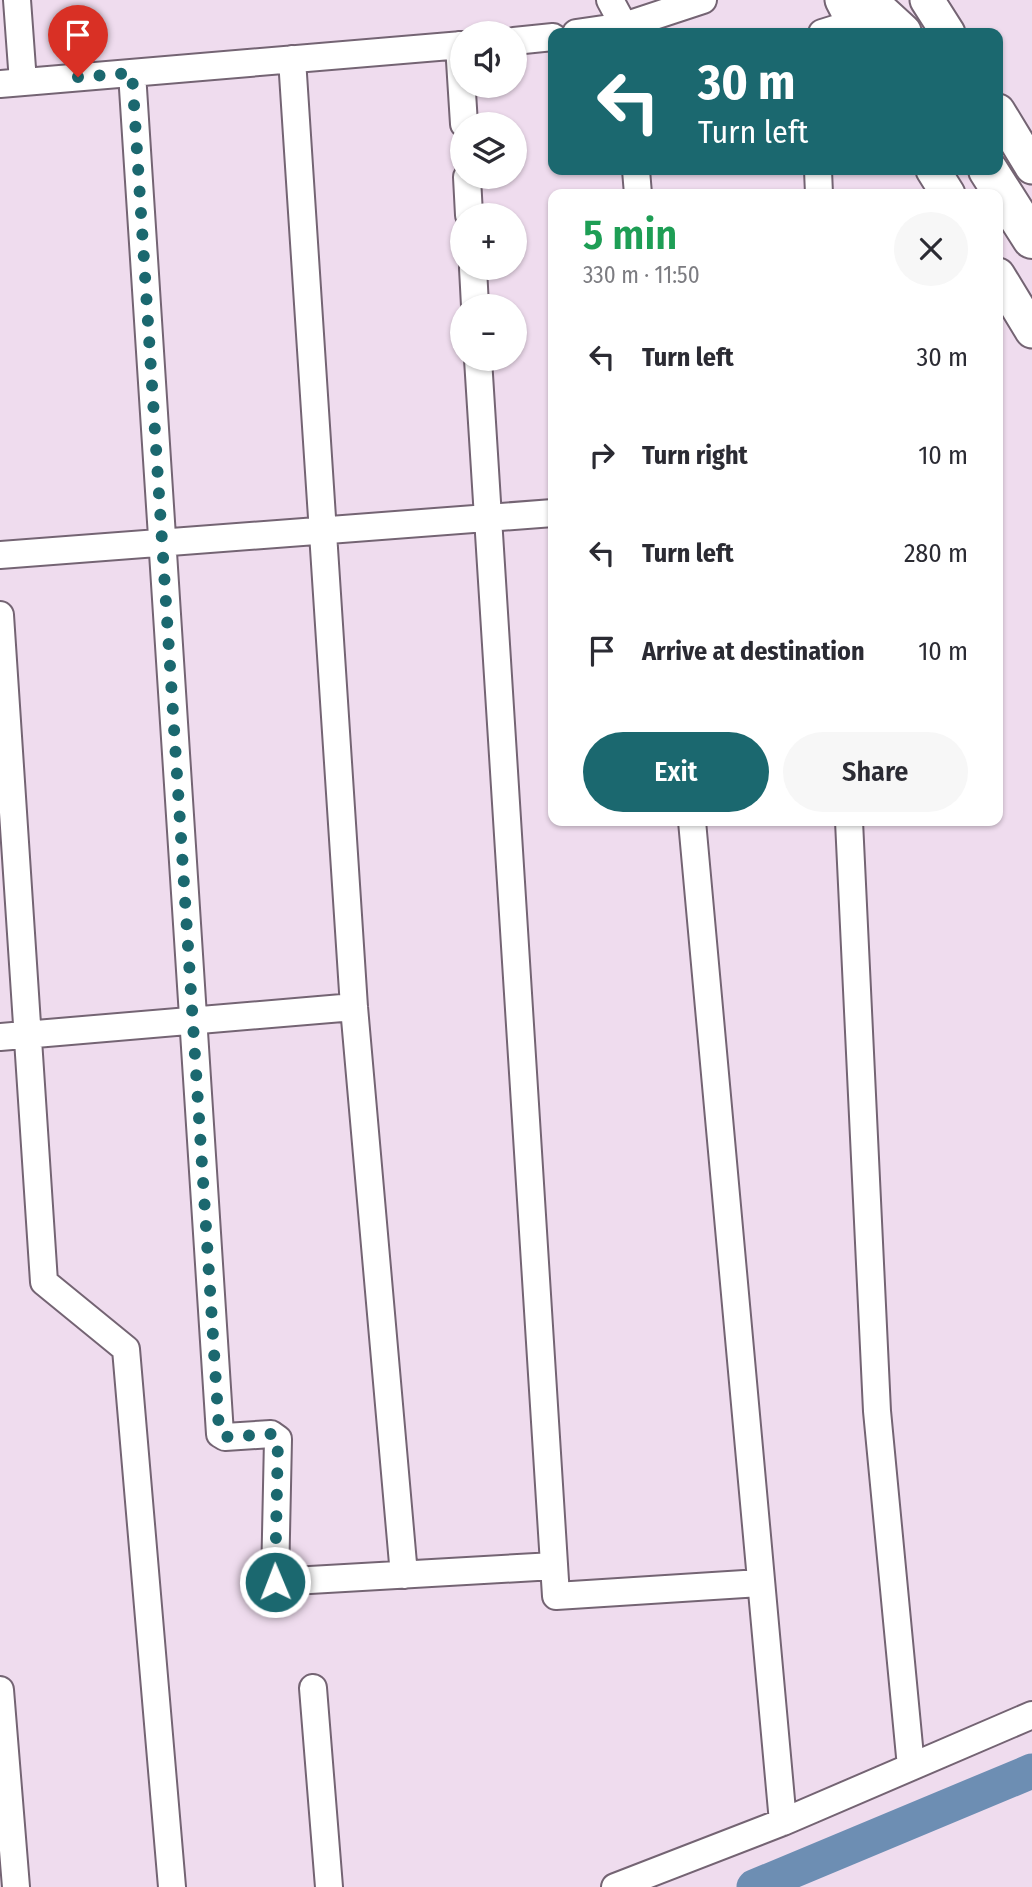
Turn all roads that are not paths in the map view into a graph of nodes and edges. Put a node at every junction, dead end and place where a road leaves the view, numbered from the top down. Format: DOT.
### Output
graph roads {
  1 [pos="17,0"];
  2 [pos="610,0"];
  3 [pos="703,0"];
  4 [pos="895,0"];
  5 [pos="927,0"];
  6 [pos="855,14"];
  7 [pos="624,28"];
  8 [pos="627,28"];
  9 [pos="831,28"];
  10 [pos="890,28"];
  11 [pos="901,28"];
  12 [pos="945,28"];
  13 [pos="548,38"];
  14 [pos="527,40"];
  15 [pos="450,46"];
  16 [pos="292,60"];
  17 [pos="132,73"];
  18 [pos="12,83"];
  19 [pos="1003,119"];
  20 [pos="1032,167"];
  21 [pos="1003,194"];
  22 [pos="1032,239"];
  23 [pos="1003,283"];
  24 [pos="1032,331"];
  25 [pos="479,371"];
  26 [pos="548,513"];
  27 [pos="488,519"];
  28 [pos="323,530"];
  29 [pos="162,543"];
  30 [pos="0,555"];
  31 [pos="0,615"];
  32 [pos="692,826"];
  33 [pos="849,826"];
  34 [pos="354,1007"];
  35 [pos="191,1022"];
  36 [pos="28,1034"];
  37 [pos="0,1037"];
  38 [pos="554,1566"];
  39 [pos="404,1575"];
  40 [pos="760,1583"];
  41 [pos="313,1688"];
  42 [pos="0,1690"];
  43 [pos="1032,1715"];
  44 [pos="911,1767"];
  45 [pos="783,1822"];
  46 [pos="16,1887"];
  47 [pos="172,1887"];
  48 [pos="329,1887"];
  49 [pos="615,1887"];
  1 -- 18 [label="street"];
  2 -- 7 [label="street"];
  3 -- 8 [label="street"];
  4 -- 11 [label="main road"];
  5 -- 12 [label="street"];
  6 -- 9 [label="street"];
  6 -- 10 [label="main road"];
  13 -- 14 [label="street"];
  15 -- 16 [label="street"];
  16 -- 17 [label="street"];
  16 -- 28 [label="street"];
  17 -- 18 [label="street"];
  17 -- 29 [label="street"];
  19 -- 20 [label="street"];
  21 -- 22 [label="main road"];
  23 -- 24 [label="street"];
  25 -- 27 [label="street"];
  26 -- 27 [label="street"];
  27 -- 28 [label="street"];
  27 -- 38 [label="street"];
  28 -- 29 [label="street"];
  28 -- 34 [label="street"];
  29 -- 30 [label="street"];
  29 -- 35 [label="street"];
  31 -- 36 [label="street"];
  32 -- 40 [label="street"];
  33 -- 44 [label="street"];
  34 -- 35 [label="street"];
  34 -- 39 [label="street"];
  35 -- 36 [label="street"];
  35 -- 39 [label="street"];
  36 -- 37 [label="street"];
  36 -- 47 [label="street"];
  38 -- 39 [label="street"];
  38 -- 40 [label="street"];
  40 -- 45 [label="street"];
  41 -- 48 [label="street"];
  42 -- 46 [label="street"];
  43 -- 44 [label="street"];
  44 -- 45 [label="street"];
  45 -- 49 [label="street"];
}
